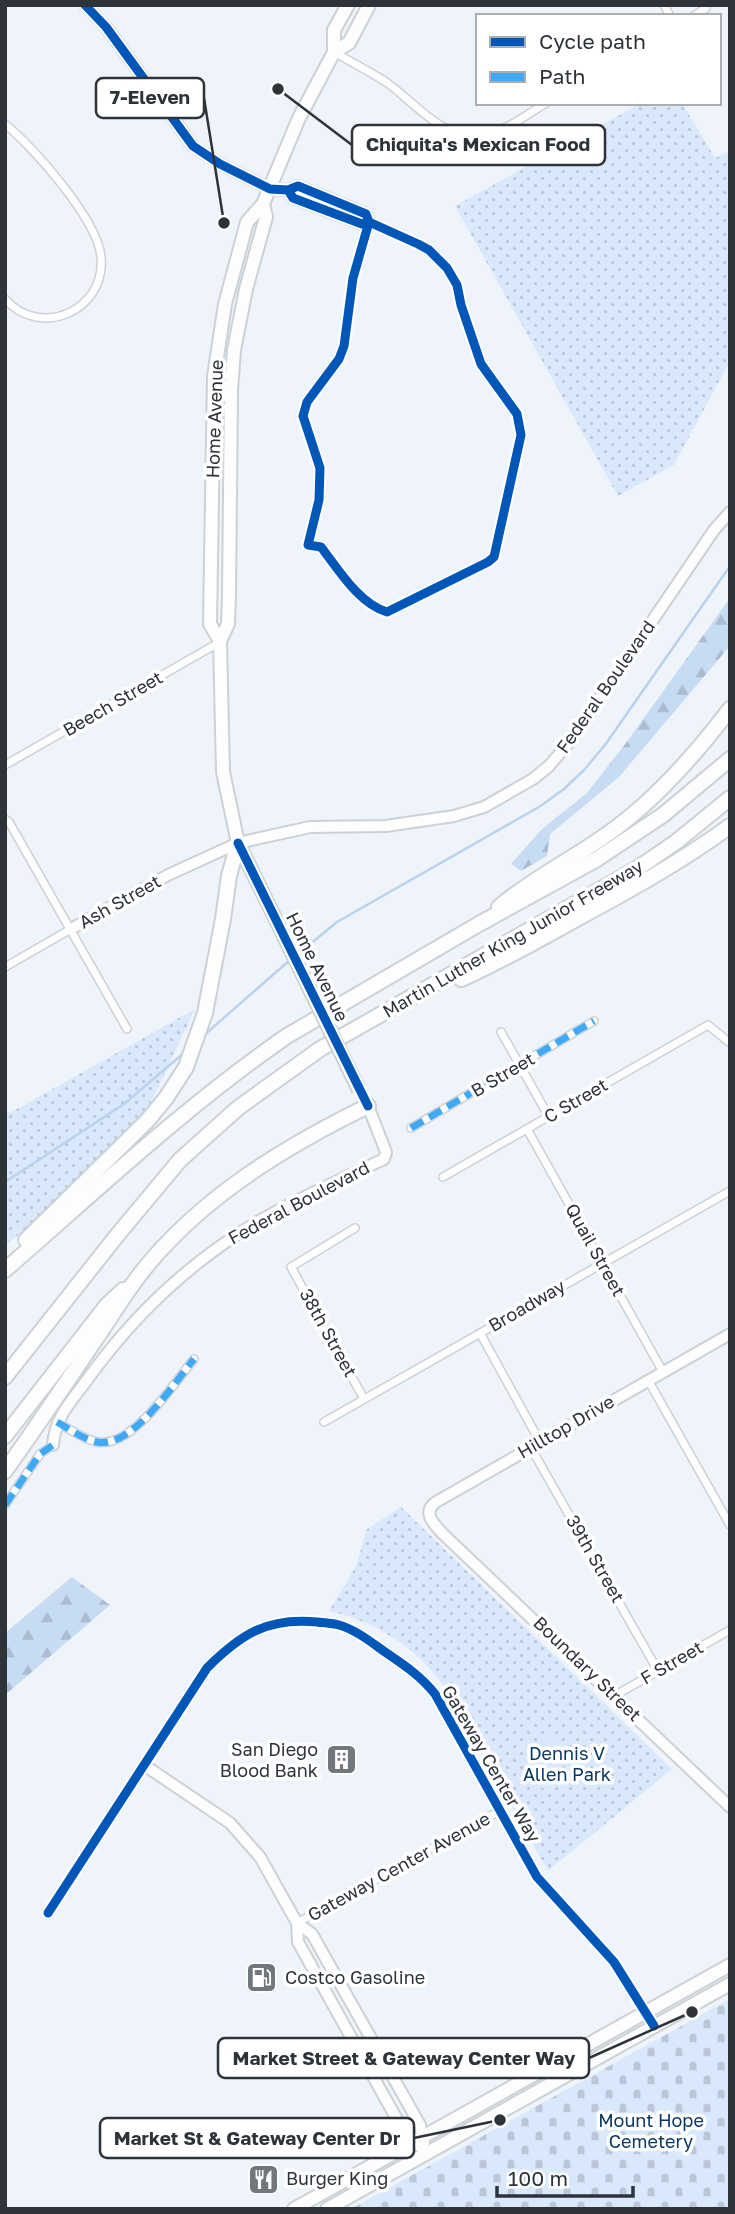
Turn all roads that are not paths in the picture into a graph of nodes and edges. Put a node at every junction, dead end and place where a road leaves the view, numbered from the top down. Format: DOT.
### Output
graph roads {
  1 [pos="85,5"];
  2 [pos="348,5"];
  3 [pos="369,5"];
  4 [pos="706,8"];
  5 [pos="698,14"];
  6 [pos="334,52"];
  7 [pos="543,105"];
  8 [pos="5,124"];
  9 [pos="270,189"];
  10 [pos="263,204"];
  11 [pos="369,222"];
  12 [pos="5,299"];
  13 [pos="730,512"];
  14 [pos="220,641"];
  15 [pos="730,709"];
  16 [pos="730,759"];
  17 [pos="5,765"];
  18 [pos="730,798"];
  19 [pos="5,819"];
  20 [pos="730,825"];
  21 [pos="238,843"];
  22 [pos="479,924"];
  23 [pos="71,929"];
  24 [pos="5,967"];
  25 [pos="594,1021"];
  26 [pos="365,1024"];
  27 [pos="127,1029"];
  28 [pos="500,1032"];
  29 [pos="730,1043"];
  30 [pos="520,1065"];
  31 [pos="368,1106"];
  32 [pos="549,1117"];
  33 [pos="411,1128"];
  34 [pos="527,1129"];
  35 [pos="384,1158"];
  36 [pos="443,1177"];
  37 [pos="727,1192"];
  38 [pos="730,1202"];
  39 [pos="355,1228"];
  40 [pos="5,1262"];
  41 [pos="602,1264"];
  42 [pos="5,1270"];
  43 [pos="141,1272"];
  44 [pos="54,1317"];
  45 [pos="480,1333"];
  46 [pos="730,1334"];
  47 [pos="194,1359"];
  48 [pos="663,1372"];
  49 [pos="5,1377"];
  50 [pos="648,1380"];
  51 [pos="5,1390"];
  52 [pos="364,1399"];
  53 [pos="57,1422"];
  54 [pos="324,1422"];
  55 [pos="5,1436"];
  56 [pos="53,1445"];
  57 [pos="535,1445"];
  58 [pos="5,1471"];
  59 [pos="5,1505"];
  60 [pos="730,1525"];
  61 [pos="442,1533"];
  62 [pos="730,1630"];
  63 [pos="658,1671"];
  64 [pos="614,1696"];
  65 [pos="144,1765"];
  66 [pos="730,1807"];
  67 [pos="500,1810"];
  68 [pos="48,1913"];
  69 [pos="297,1923"];
  70 [pos="730,1965"];
  71 [pos="729,1984"];
  72 [pos="646,2013"];
  73 [pos="654,2026"];
  74 [pos="419,2140"];
  75 [pos="427,2153"];
  76 [pos="294,2209"];
  77 [pos="327,2209"];
  1 -- 9 [label="street"];
  2 -- 6 [label="main road, Home Avenue"];
  3 -- 6 [label="main road, Home Avenue"];
  4 -- 5 [label="street"];
  6 -- 7 [label="street"];
  6 -- 9 [label="main road, Home Avenue"];
  8 -- 12 [label="street"];
  9 -- 10 [label="main road, Home Avenue"];
  9 -- 11 [label="street"];
  10 -- 14 [label="main road, Home Avenue"];
  10 -- 14 [label="main road, Home Avenue"];
  11 -- 11 [label="street"];
  13 -- 21 [label="street, Federal Boulevard"];
  14 -- 17 [label="street, Beech Street"];
  14 -- 21 [label="main road, Home Avenue"];
  15 -- 22 [label="highway"];
  16 -- 22 [label="highway, Martin Luther King Junior Freeway"];
  18 -- 26 [label="highway, Martin Luther King Junior Freeway"];
  19 -- 23 [label="street"];
  20 -- 26 [label="highway"];
  21 -- 23 [label="street, Ash Street"];
  21 -- 31 [label="main road, Home Avenue, bridge"];
  21 -- 40 [label="highway"];
  22 -- 42 [label="highway, Martin Luther King Junior Freeway"];
  23 -- 24 [label="street, Ash Street"];
  23 -- 27 [label="street"];
  25 -- 30 [label="street, B Street"];
  26 -- 44 [label="highway, Martin Luther King Junior Freeway"];
  28 -- 30 [label="street"];
  29 -- 32 [label="street, C Street"];
  30 -- 32 [label="street"];
  30 -- 33 [label="street, B Street"];
  31 -- 35 [label="street, Home Avenue"];
  31 -- 43 [label="highway"];
  32 -- 34 [label="street, C Street"];
  34 -- 36 [label="street, C Street"];
  34 -- 41 [label="street, Quail Street"];
  35 -- 53 [label="street, Federal Boulevard"];
  37 -- 38 [label="street"];
  37 -- 41 [label="street, Broadway"];
  39 -- 52 [label="street, 38th Street"];
  41 -- 45 [label="street, Broadway"];
  41 -- 48 [label="street, Quail Street"];
  43 -- 55 [label="highway"];
  43 -- 58 [label="highway"];
  44 -- 49 [label="highway, Martin Luther King Junior Freeway"];
  44 -- 51 [label="highway"];
  45 -- 52 [label="street, Broadway"];
  45 -- 57 [label="street, 39th Street"];
  46 -- 48 [label="street, Hilltop Drive"];
  47 -- 53 [label="street"];
  48 -- 50 [label="street, Hilltop Drive"];
  50 -- 57 [label="street, Hilltop Drive"];
  50 -- 60 [label="street"];
  52 -- 54 [label="street, Broadway"];
  53 -- 56 [label="street, Federal Boulevard"];
  56 -- 59 [label="street, Federal Boulevard"];
  57 -- 61 [label="street, Hilltop Drive"];
  57 -- 63 [label="street, 39th Street"];
  61 -- 64 [label="street, Boundary Street"];
  62 -- 63 [label="street, F Street"];
  63 -- 64 [label="street, F Street"];
  64 -- 66 [label="street, Boundary Street"];
  65 -- 67 [label="street, Gateway Center Way"];
  65 -- 68 [label="street, Gateway Center Way"];
  65 -- 69 [label="street"];
  67 -- 69 [label="street, Gateway Center Avenue"];
  67 -- 72 [label="street, Gateway Center Way"];
  69 -- 74 [label="street"];
  69 -- 74 [label="street"];
  70 -- 72 [label="main road"];
  71 -- 73 [label="main road"];
  72 -- 73 [label="street, Gateway Center Way"];
  72 -- 74 [label="main road"];
  73 -- 75 [label="main road"];
  74 -- 75 [label="street"];
  74 -- 76 [label="main road"];
  75 -- 77 [label="main road"];
}
